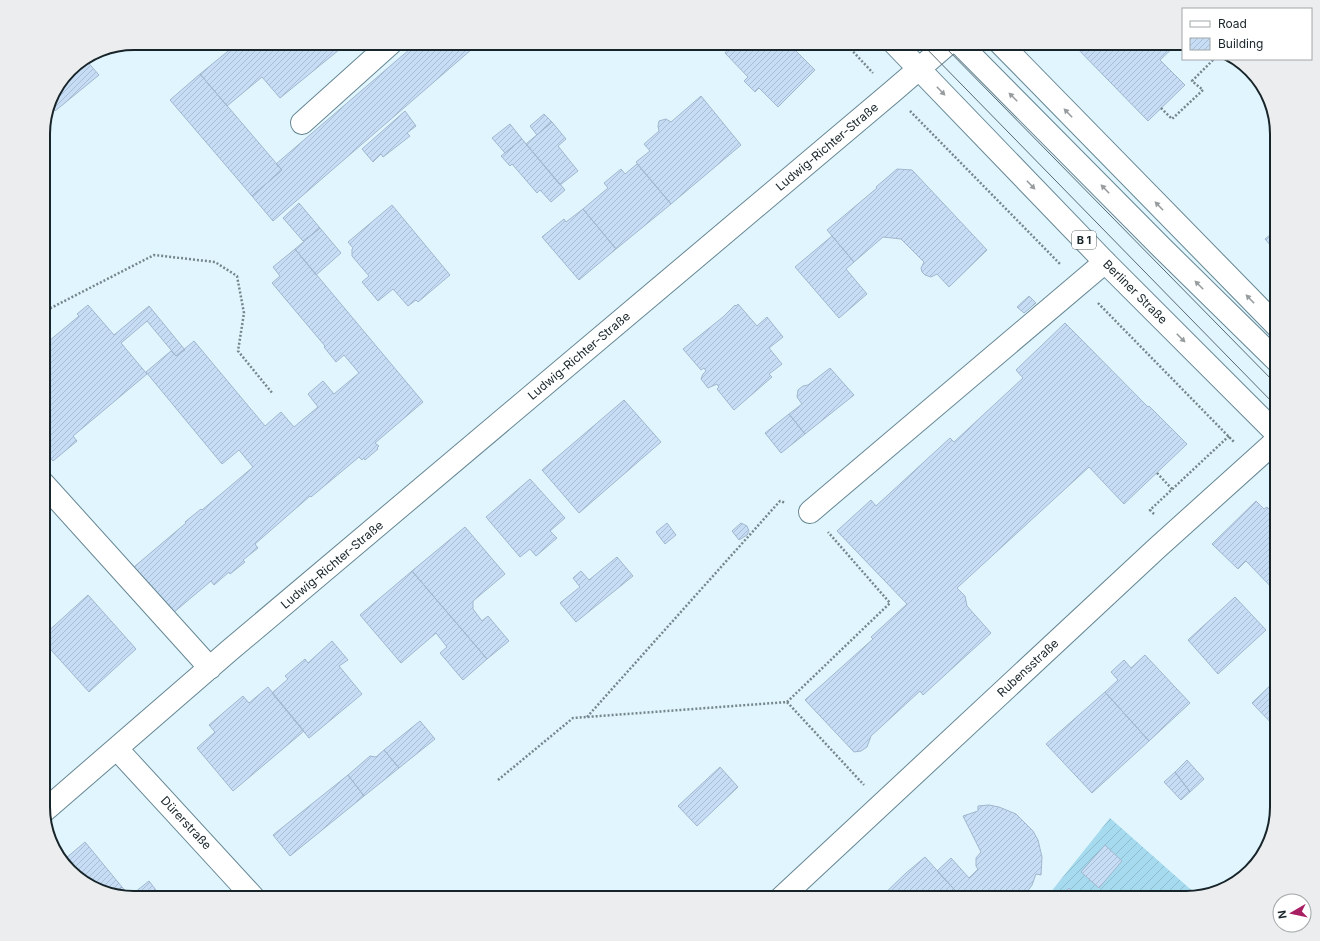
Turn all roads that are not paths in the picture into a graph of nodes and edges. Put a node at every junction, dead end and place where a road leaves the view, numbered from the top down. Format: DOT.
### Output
graph roads {
  1 [pos="383,50"];
  2 [pos="901,50"];
  3 [pos="941,50"];
  4 [pos="965,50"];
  5 [pos="1007,50"];
  6 [pos="920,69"];
  7 [pos="302,123"];
  8 [pos="1108,154"];
  9 [pos="1089,174"];
  10 [pos="1105,262"];
  11 [pos="1270,319"];
  12 [pos="1270,354"];
  13 [pos="1270,427"];
  14 [pos="1270,446"];
  15 [pos="50,491"];
  16 [pos="810,512"];
  17 [pos="210,668"];
  18 [pos="117,749"];
  19 [pos="50,806"];
  20 [pos="248,891"];
  21 [pos="789,891"];
  1 -- 7 [label="street"];
  2 -- 6 [label="street, Berliner Straße / B 1"];
  3 -- 6 [label="street, Ludwig-Richter-Straße"];
  9 -- 4 [label="street, one-way"];
  8 -- 5 [label="street, one-way"];
  6 -- 10 [label="street, Berliner Straße / B 1, one-way"];
  6 -- 17 [label="street, Ludwig-Richter-Straße"];
  8 -- 9 [label="street"];
  11 -- 8 [label="street, one-way"];
  12 -- 9 [label="street, one-way"];
  10 -- 13 [label="street, Berliner Straße / B 1, one-way"];
  10 -- 16 [label="street"];
  14 -- 21 [label="street, Rubensstraße"];
  15 -- 17 [label="street"];
  17 -- 18 [label="street, Ludwig-Richter-Straße"];
  18 -- 19 [label="street, Ludwig-Richter-Straße"];
  18 -- 20 [label="street, Dürerstraße"];
}
